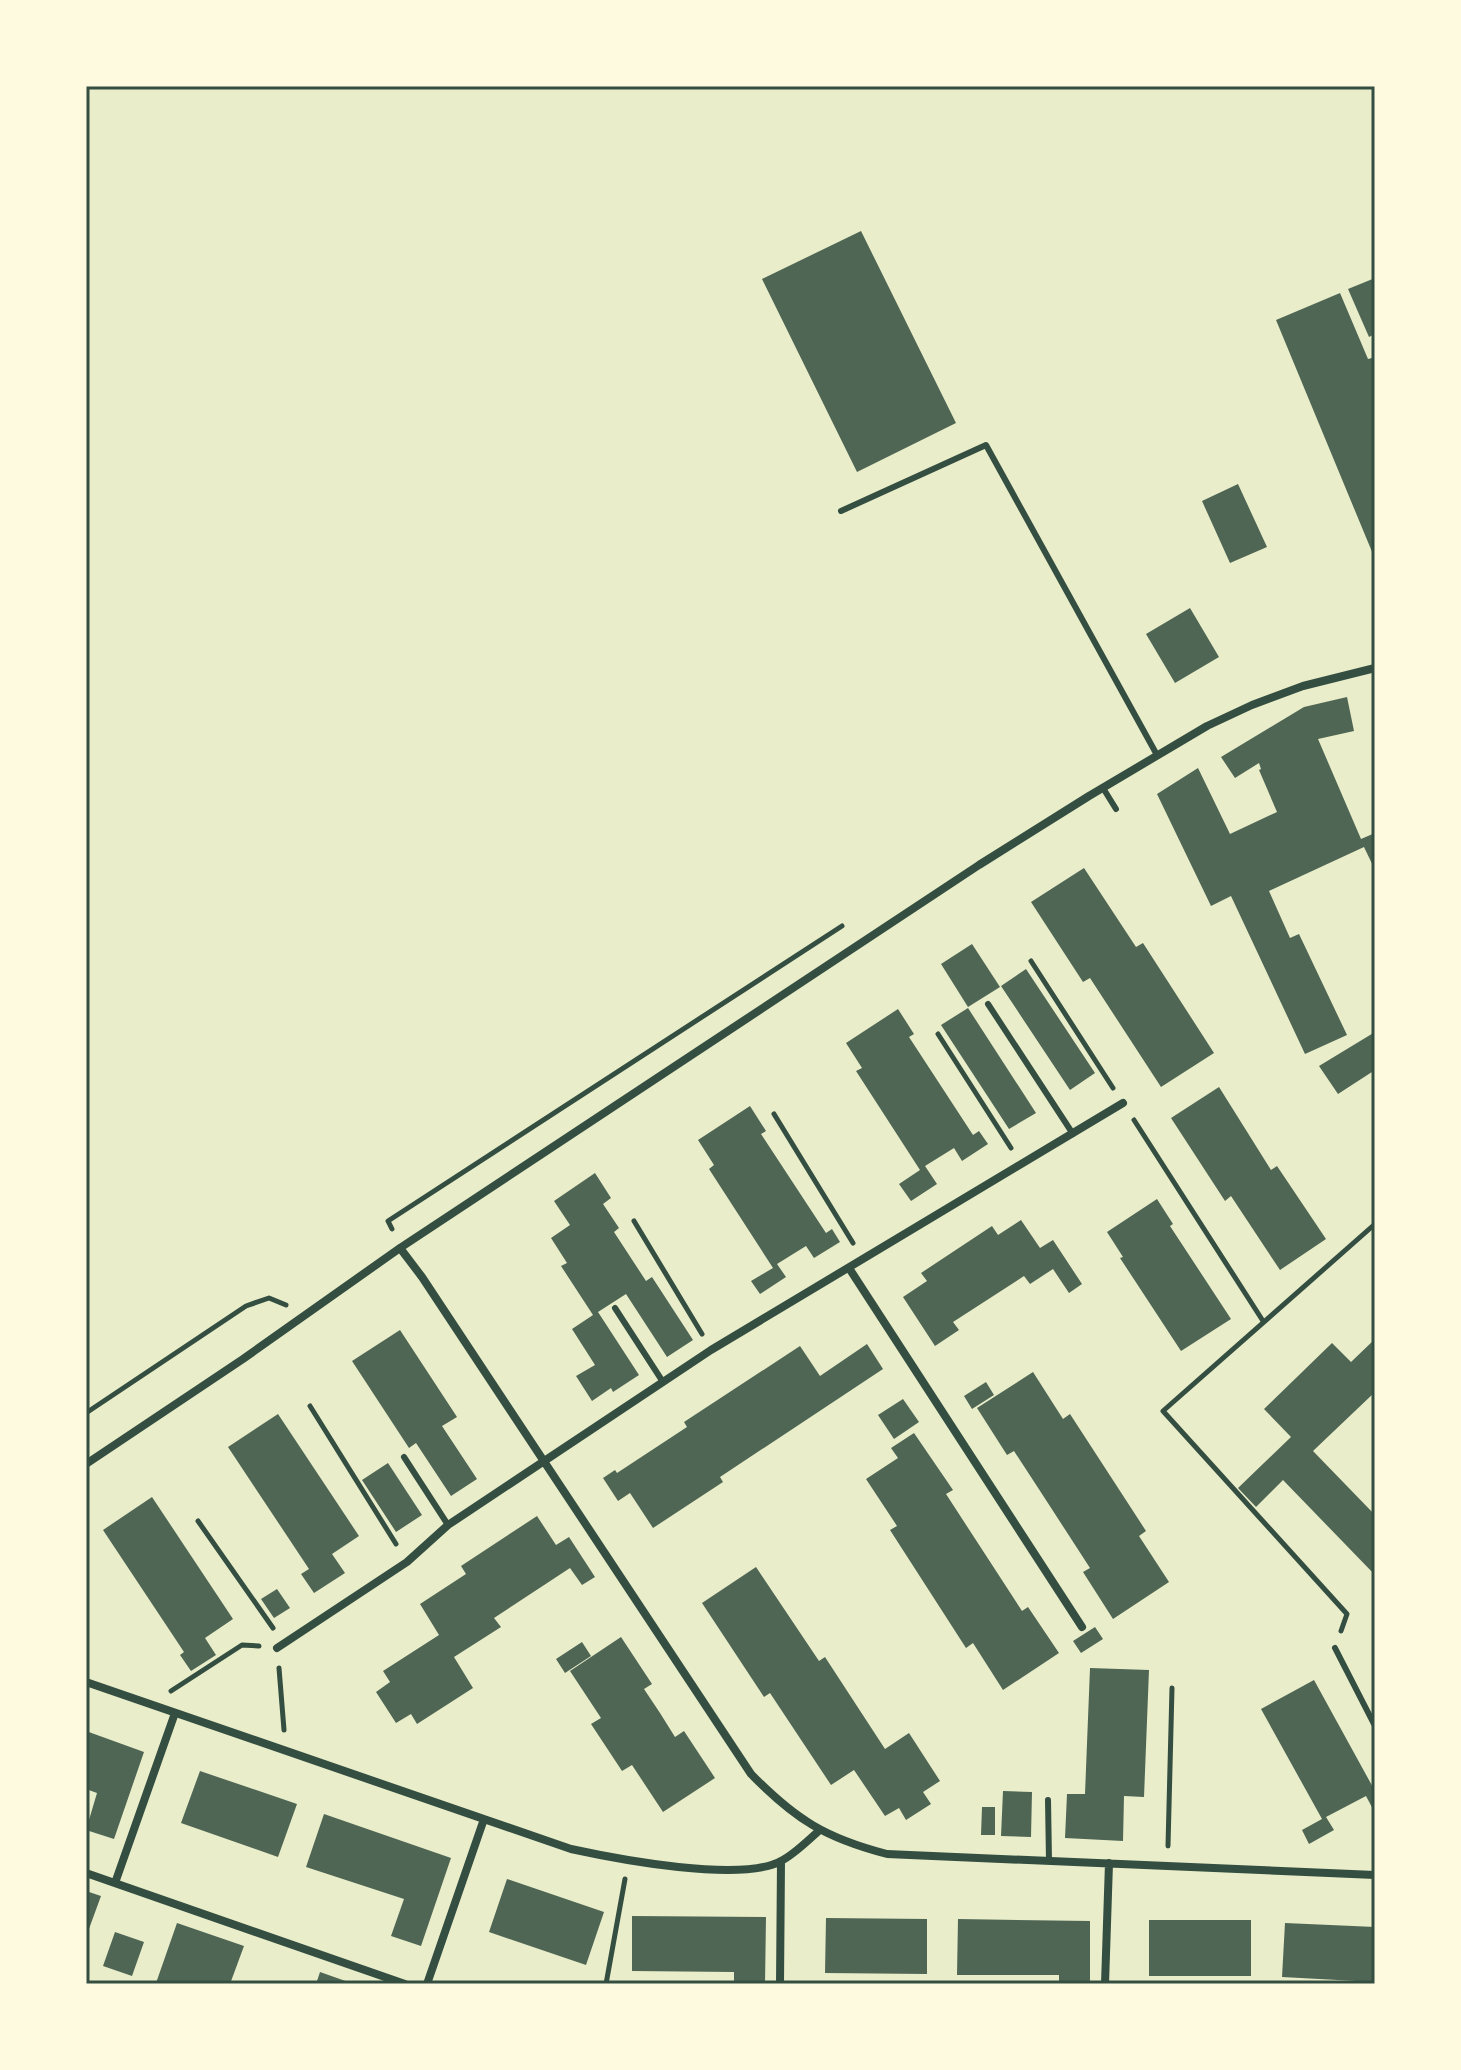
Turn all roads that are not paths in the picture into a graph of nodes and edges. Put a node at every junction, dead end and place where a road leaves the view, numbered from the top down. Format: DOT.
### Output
graph roads {
  1 [pos="841,511"];
  2 [pos="1375,668"];
  3 [pos="1157,755"];
  4 [pos="1103,788"];
  5 [pos="1116,809"];
  6 [pos="988,1004"];
  7 [pos="1123,1103"];
  8 [pos="1073,1134"];
  9 [pos="400,1248"];
  10 [pos="849,1268"];
  11 [pos="615,1308"];
  12 [pos="663,1382"];
  13 [pos="404,1457"];
  14 [pos="543,1460"];
  15 [pos="86,1464"];
  16 [pos="448,1525"];
  17 [pos="1082,1627"];
  18 [pos="280,1646"];
  19 [pos="1335,1648"];
  20 [pos="86,1682"];
  21 [pos="175,1713"];
  22 [pos="1375,1726"];
  23 [pos="1048,1800"];
  24 [pos="484,1819"];
  25 [pos="820,1830"];
  26 [pos="781,1861"];
  27 [pos="1049,1861"];
  28 [pos="1109,1863"];
  29 [pos="86,1873"];
  30 [pos="1375,1875"];
  31 [pos="115,1883"];
  32 [pos="405,1984"];
  33 [pos="427,1984"];
  34 [pos="780,1984"];
  35 [pos="1105,1984"];
  1 -- 3 [label="lane"];
  2 -- 3 [label="street"];
  3 -- 4 [label="street"];
  4 -- 5 [label="lane"];
  4 -- 9 [label="street"];
  6 -- 8 [label="lane"];
  7 -- 8 [label="street"];
  8 -- 10 [label="street"];
  9 -- 14 [label="street"];
  9 -- 15 [label="street"];
  10 -- 12 [label="street"];
  10 -- 17 [label="street"];
  11 -- 12 [label="lane"];
  12 -- 14 [label="street"];
  13 -- 16 [label="lane"];
  14 -- 16 [label="street"];
  14 -- 25 [label="street"];
  16 -- 18 [label="street"];
  19 -- 22 [label="lane"];
  20 -- 21 [label="street"];
  21 -- 24 [label="street"];
  21 -- 31 [label="street"];
  23 -- 27 [label="lane"];
  24 -- 26 [label="street"];
  24 -- 33 [label="street"];
  25 -- 26 [label="street"];
  25 -- 27 [label="street"];
  26 -- 34 [label="street"];
  27 -- 28 [label="street"];
  28 -- 30 [label="street"];
  28 -- 35 [label="street"];
  29 -- 31 [label="street"];
  31 -- 32 [label="street"];
}
